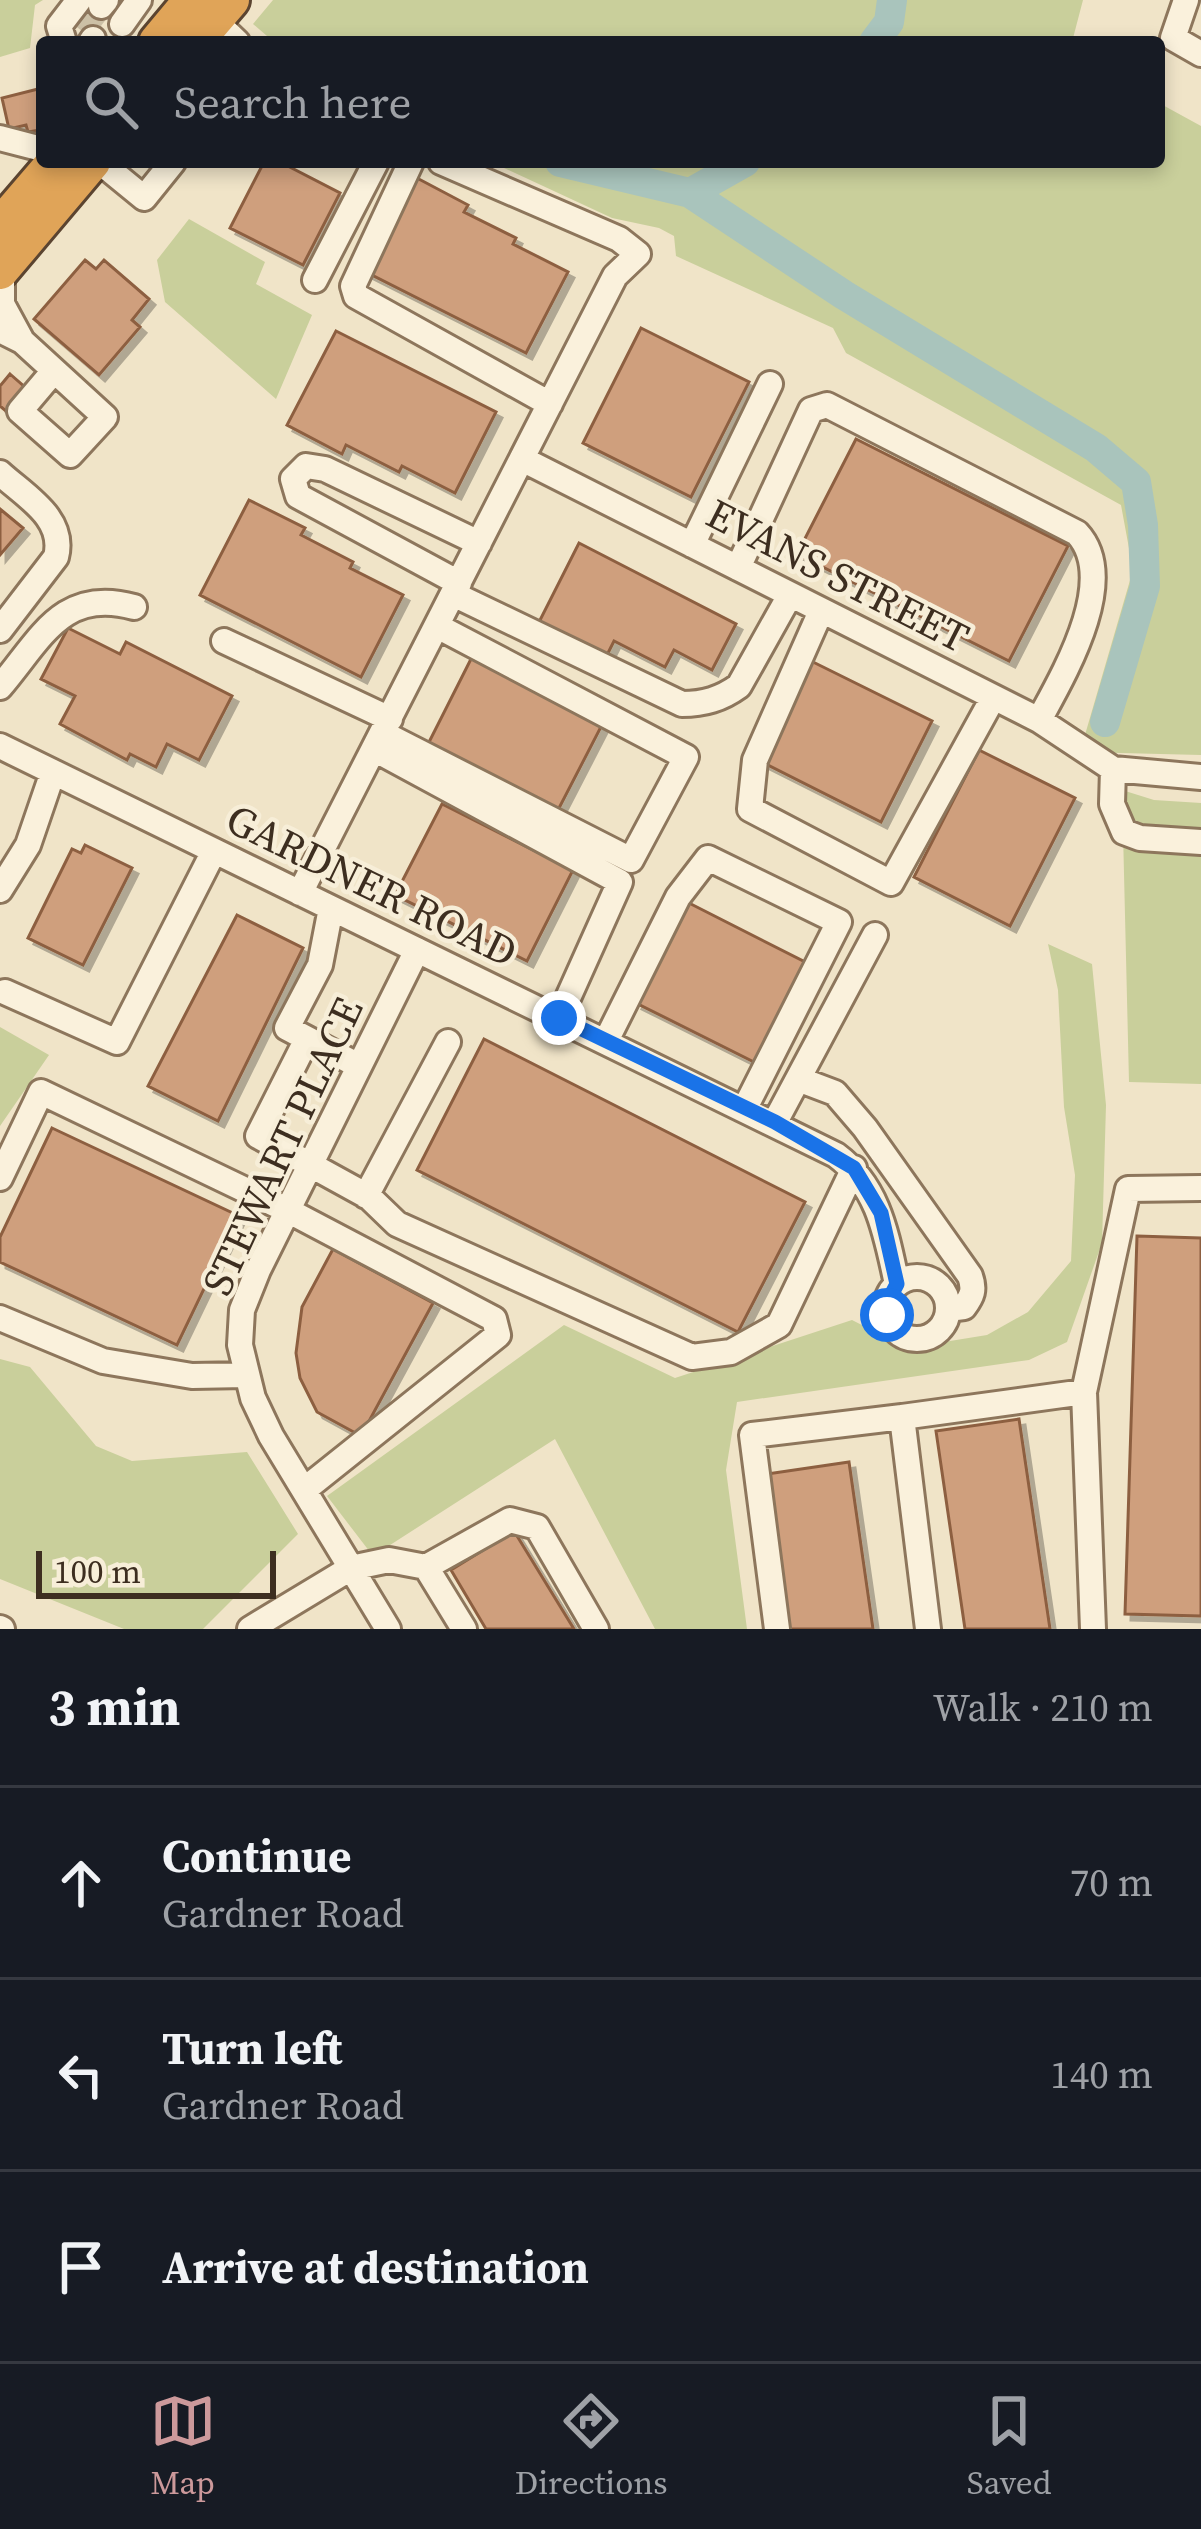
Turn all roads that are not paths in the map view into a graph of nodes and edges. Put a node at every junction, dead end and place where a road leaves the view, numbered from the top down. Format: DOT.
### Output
graph roads {
  1 [pos="139,0"];
  2 [pos="1186,0"];
  3 [pos="107,8"];
  4 [pos="214,21"];
  5 [pos="76,36"];
  6 [pos="173,36"];
  7 [pos="1201,53"];
  8 [pos="0,138"];
  9 [pos="36,147"];
  10 [pos="50,168"];
  11 [pos="91,168"];
  12 [pos="104,168"];
  13 [pos="168,168"];
  14 [pos="365,168"];
  15 [pos="408,168"];
  16 [pos="454,168"];
  17 [pos="0,226"];
  18 [pos="1,270"];
  19 [pos="315,280"];
  20 [pos="11,335"];
  21 [pos="53,372"];
  22 [pos="770,384"];
  23 [pos="550,404"];
  24 [pos="522,459"];
  25 [pos="0,473"];
  26 [pos="479,543"];
  27 [pos="692,545"];
  28 [pos="737,568"];
  29 [pos="456,588"];
  30 [pos="790,595"];
  31 [pos="134,607"];
  32 [pos="821,611"];
  33 [pos="437,626"];
  34 [pos="0,630"];
  35 [pos="224,641"];
  36 [pos="0,687"];
  37 [pos="993,698"];
  38 [pos="1039,720"];
  39 [pos="382,734"];
  40 [pos="0,746"];
  41 [pos="1113,770"];
  42 [pos="53,772"];
  43 [pos="1201,777"];
  44 [pos="1201,842"];
  45 [pos="214,851"];
  46 [pos="0,890"];
  47 [pos="301,893"];
  48 [pos="331,908"];
  49 [pos="875,935"];
  50 [pos="417,950"];
  51 [pos="5,992"];
  52 [pos="559,1018"];
  53 [pos="307,1039"];
  54 [pos="606,1041"];
  55 [pos="448,1042"];
  56 [pos="359,1066"];
  57 [pos="798,1079"];
  58 [pos="745,1108"];
  59 [pos="775,1122"];
  60 [pos="310,1165"];
  61 [pos="854,1168"];
  62 [pos="0,1178"];
  63 [pos="1201,1188"];
  64 [pos="366,1196"];
  65 [pos="287,1210"];
  66 [pos="897,1284"];
  67 [pos="948,1309"];
  68 [pos="0,1318"];
  69 [pos="246,1375"];
  70 [pos="1084,1392"];
  71 [pos="902,1417"];
  72 [pos="304,1490"];
  73 [pos="426,1567"];
  74 [pos="351,1568"];
  75 [pos="250,1629"];
  76 [pos="388,1629"];
  77 [pos="464,1629"];
  78 [pos="596,1629"];
  79 [pos="778,1629"];
  80 [pos="928,1629"];
  81 [pos="1093,1629"];
  1 -- 3 [label="street"];
  2 -- 7 [label="street"];
  3 -- 5 [label="street"];
  4 -- 6 [label="highway"];
  8 -- 9 [label="street"];
  10 -- 17 [label="highway"];
  11 -- 18 [label="highway"];
  12 -- 13 [label="street"];
  14 -- 19 [label="street"];
  15 -- 23 [label="street"];
  16 -- 23 [label="street"];
  18 -- 20 [label="street"];
  20 -- 21 [label="street"];
  22 -- 27 [label="street"];
  23 -- 24 [label="street"];
  24 -- 26 [label="street"];
  24 -- 27 [label="street, EVANS STREET"];
  25 -- 34 [label="street"];
  26 -- 29 [label="street"];
  26 -- 29 [label="street"];
  27 -- 28 [label="street, EVANS STREET"];
  28 -- 30 [label="street, EVANS STREET"];
  28 -- 38 [label="street"];
  29 -- 30 [label="street"];
  29 -- 33 [label="street"];
  30 -- 32 [label="street, EVANS STREET"];
  31 -- 36 [label="street"];
  32 -- 37 [label="street, EVANS STREET"];
  32 -- 37 [label="street"];
  33 -- 39 [label="street"];
  33 -- 39 [label="street"];
  35 -- 39 [label="street"];
  37 -- 38 [label="street, EVANS STREET"];
  38 -- 41 [label="street, EVANS STREET"];
  39 -- 47 [label="street"];
  39 -- 52 [label="street"];
  40 -- 42 [label="street, GARDNER ROAD"];
  41 -- 43 [label="street"];
  41 -- 44 [label="street"];
  42 -- 45 [label="street, GARDNER ROAD"];
  42 -- 46 [label="street"];
  45 -- 47 [label="street, GARDNER ROAD"];
  45 -- 51 [label="street"];
  47 -- 48 [label="street, GARDNER ROAD"];
  48 -- 50 [label="street, GARDNER ROAD"];
  48 -- 53 [label="street"];
  49 -- 57 [label="street"];
  50 -- 52 [label="street, GARDNER ROAD"];
  50 -- 56 [label="street, STEWART PLACE"];
  52 -- 54 [label="street, GARDNER ROAD"];
  53 -- 56 [label="street"];
  53 -- 60 [label="street"];
  54 -- 58 [label="street, GARDNER ROAD"];
  54 -- 58 [label="street"];
  55 -- 64 [label="street"];
  56 -- 60 [label="street, STEWART PLACE"];
  57 -- 59 [label="street"];
  57 -- 67 [label="street"];
  58 -- 59 [label="street, GARDNER ROAD"];
  59 -- 61 [label="street, GARDNER ROAD"];
  60 -- 64 [label="street"];
  60 -- 65 [label="street, STEWART PLACE"];
  61 -- 64 [label="street"];
  61 -- 66 [label="street"];
  62 -- 65 [label="street"];
  63 -- 70 [label="street"];
  65 -- 69 [label="street, STEWART PLACE"];
  65 -- 72 [label="street"];
  66 -- 67 [label="street"];
  66 -- 67 [label="street"];
  68 -- 69 [label="street"];
  69 -- 72 [label="street, STEWART PLACE"];
  70 -- 71 [label="street"];
  70 -- 81 [label="street"];
  71 -- 79 [label="street"];
  71 -- 80 [label="street"];
  72 -- 74 [label="street, STEWART PLACE"];
  73 -- 74 [label="street"];
  73 -- 77 [label="street"];
  73 -- 78 [label="street"];
  74 -- 75 [label="street"];
  74 -- 76 [label="street, STEWART PLACE"];
}
